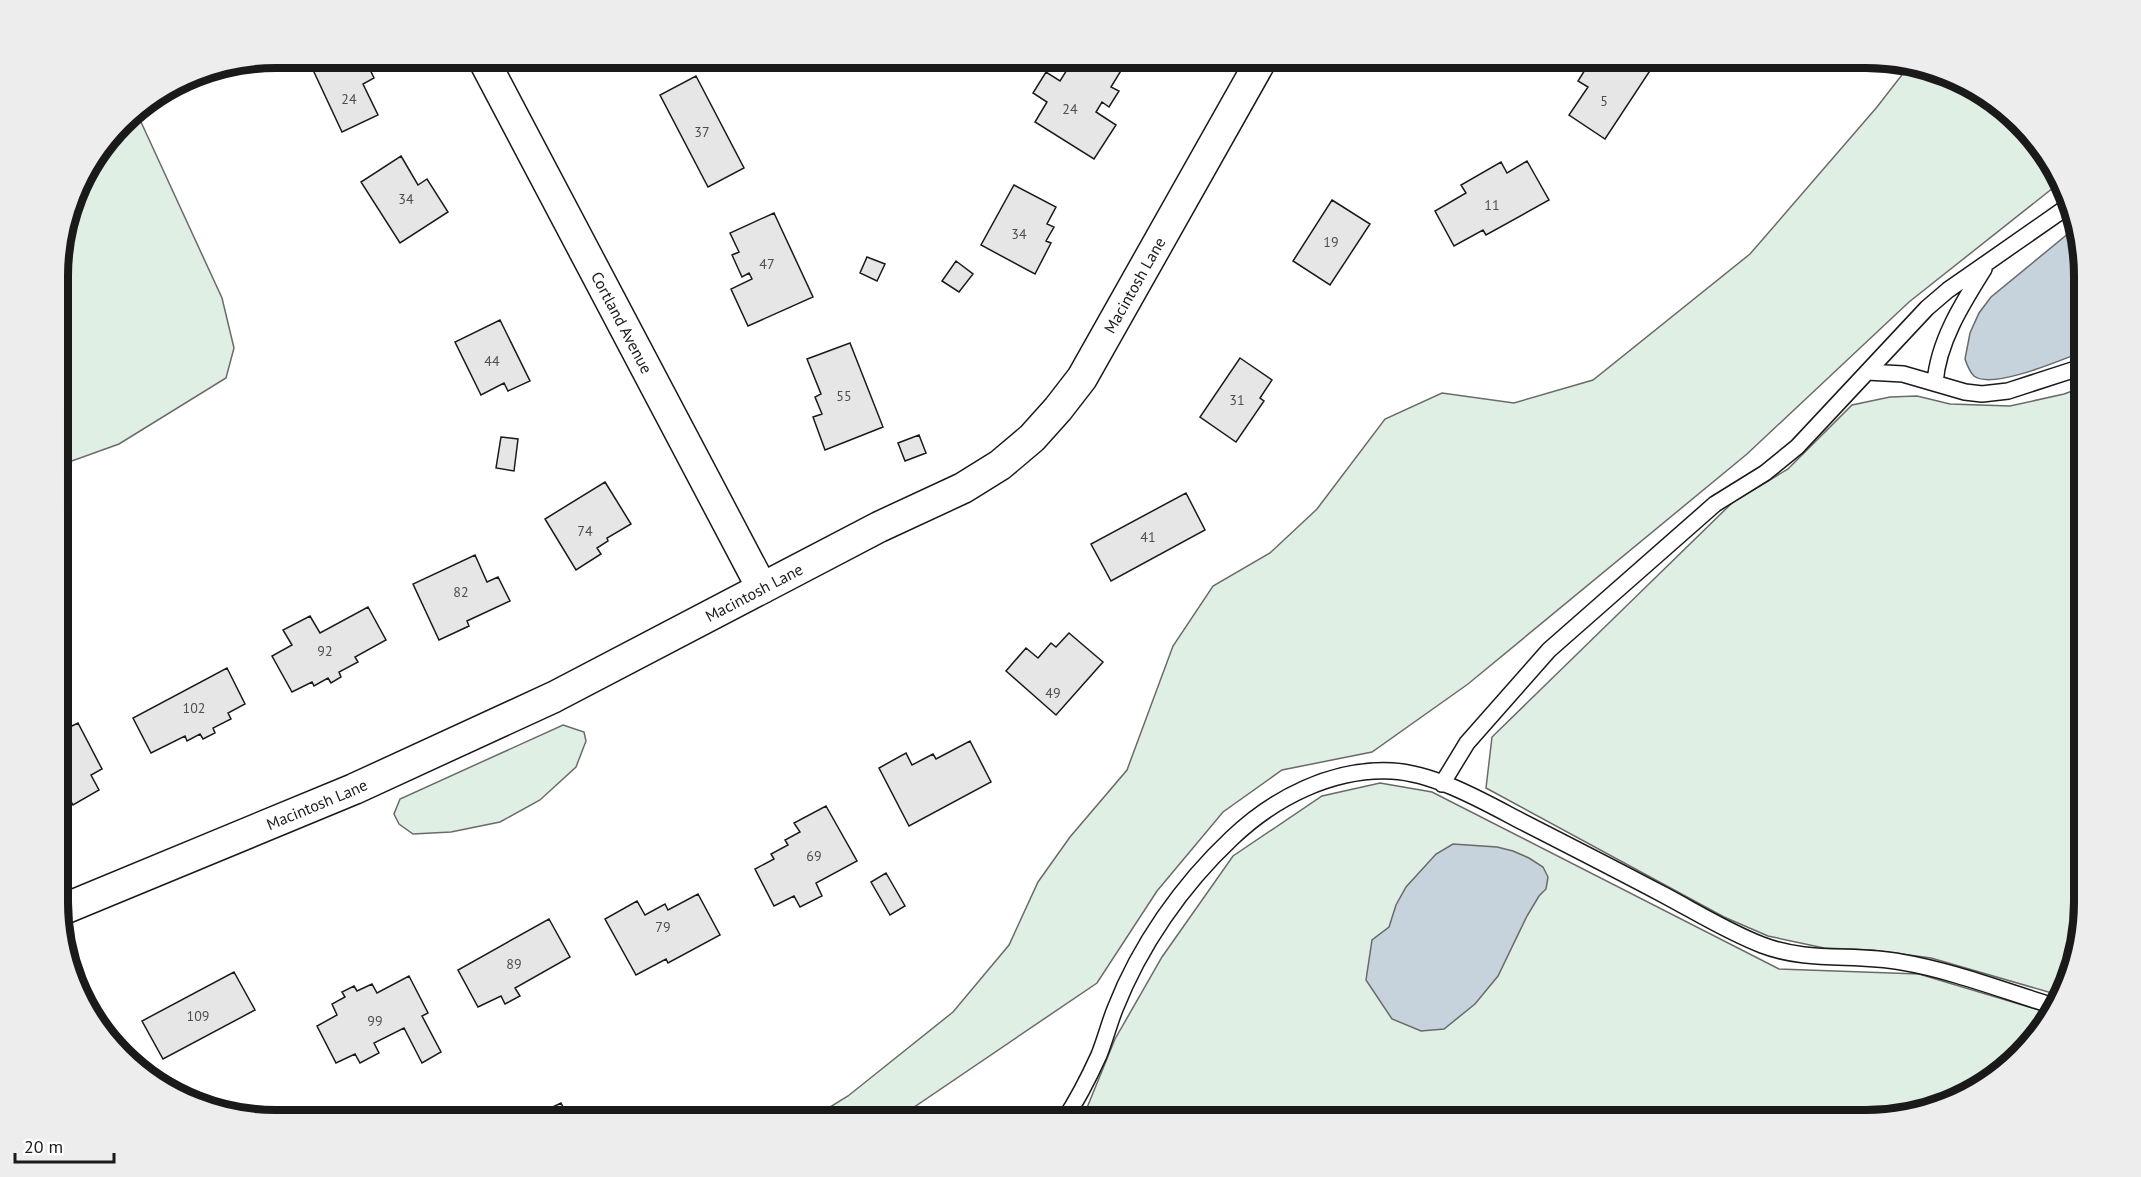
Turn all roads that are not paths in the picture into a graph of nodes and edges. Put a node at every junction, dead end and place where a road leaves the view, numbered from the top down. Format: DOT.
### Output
graph roads {
  1 [pos="488,68"];
  2 [pos="1257,68"];
  3 [pos="2062,210"];
  4 [pos="1987,264"];
  5 [pos="2074,370"];
  6 [pos="1867,372"];
  7 [pos="1935,383"];
  8 [pos="762,588"];
  9 [pos="1442,784"];
  10 [pos="68,906"];
  11 [pos="2046,1003"];
  12 [pos="1071,1110"];
  1 -- 8 [label="street, Cortland Avenue"];
  2 -- 8 [label="street, Macintosh Lane"];
  3 -- 4 [label="lane"];
  4 -- 6 [label="lane"];
  4 -- 7 [label="lane"];
  5 -- 7 [label="lane"];
  6 -- 7 [label="lane"];
  6 -- 9 [label="lane"];
  8 -- 10 [label="street, Macintosh Lane"];
  9 -- 11 [label="lane"];
  9 -- 12 [label="lane"];
}
